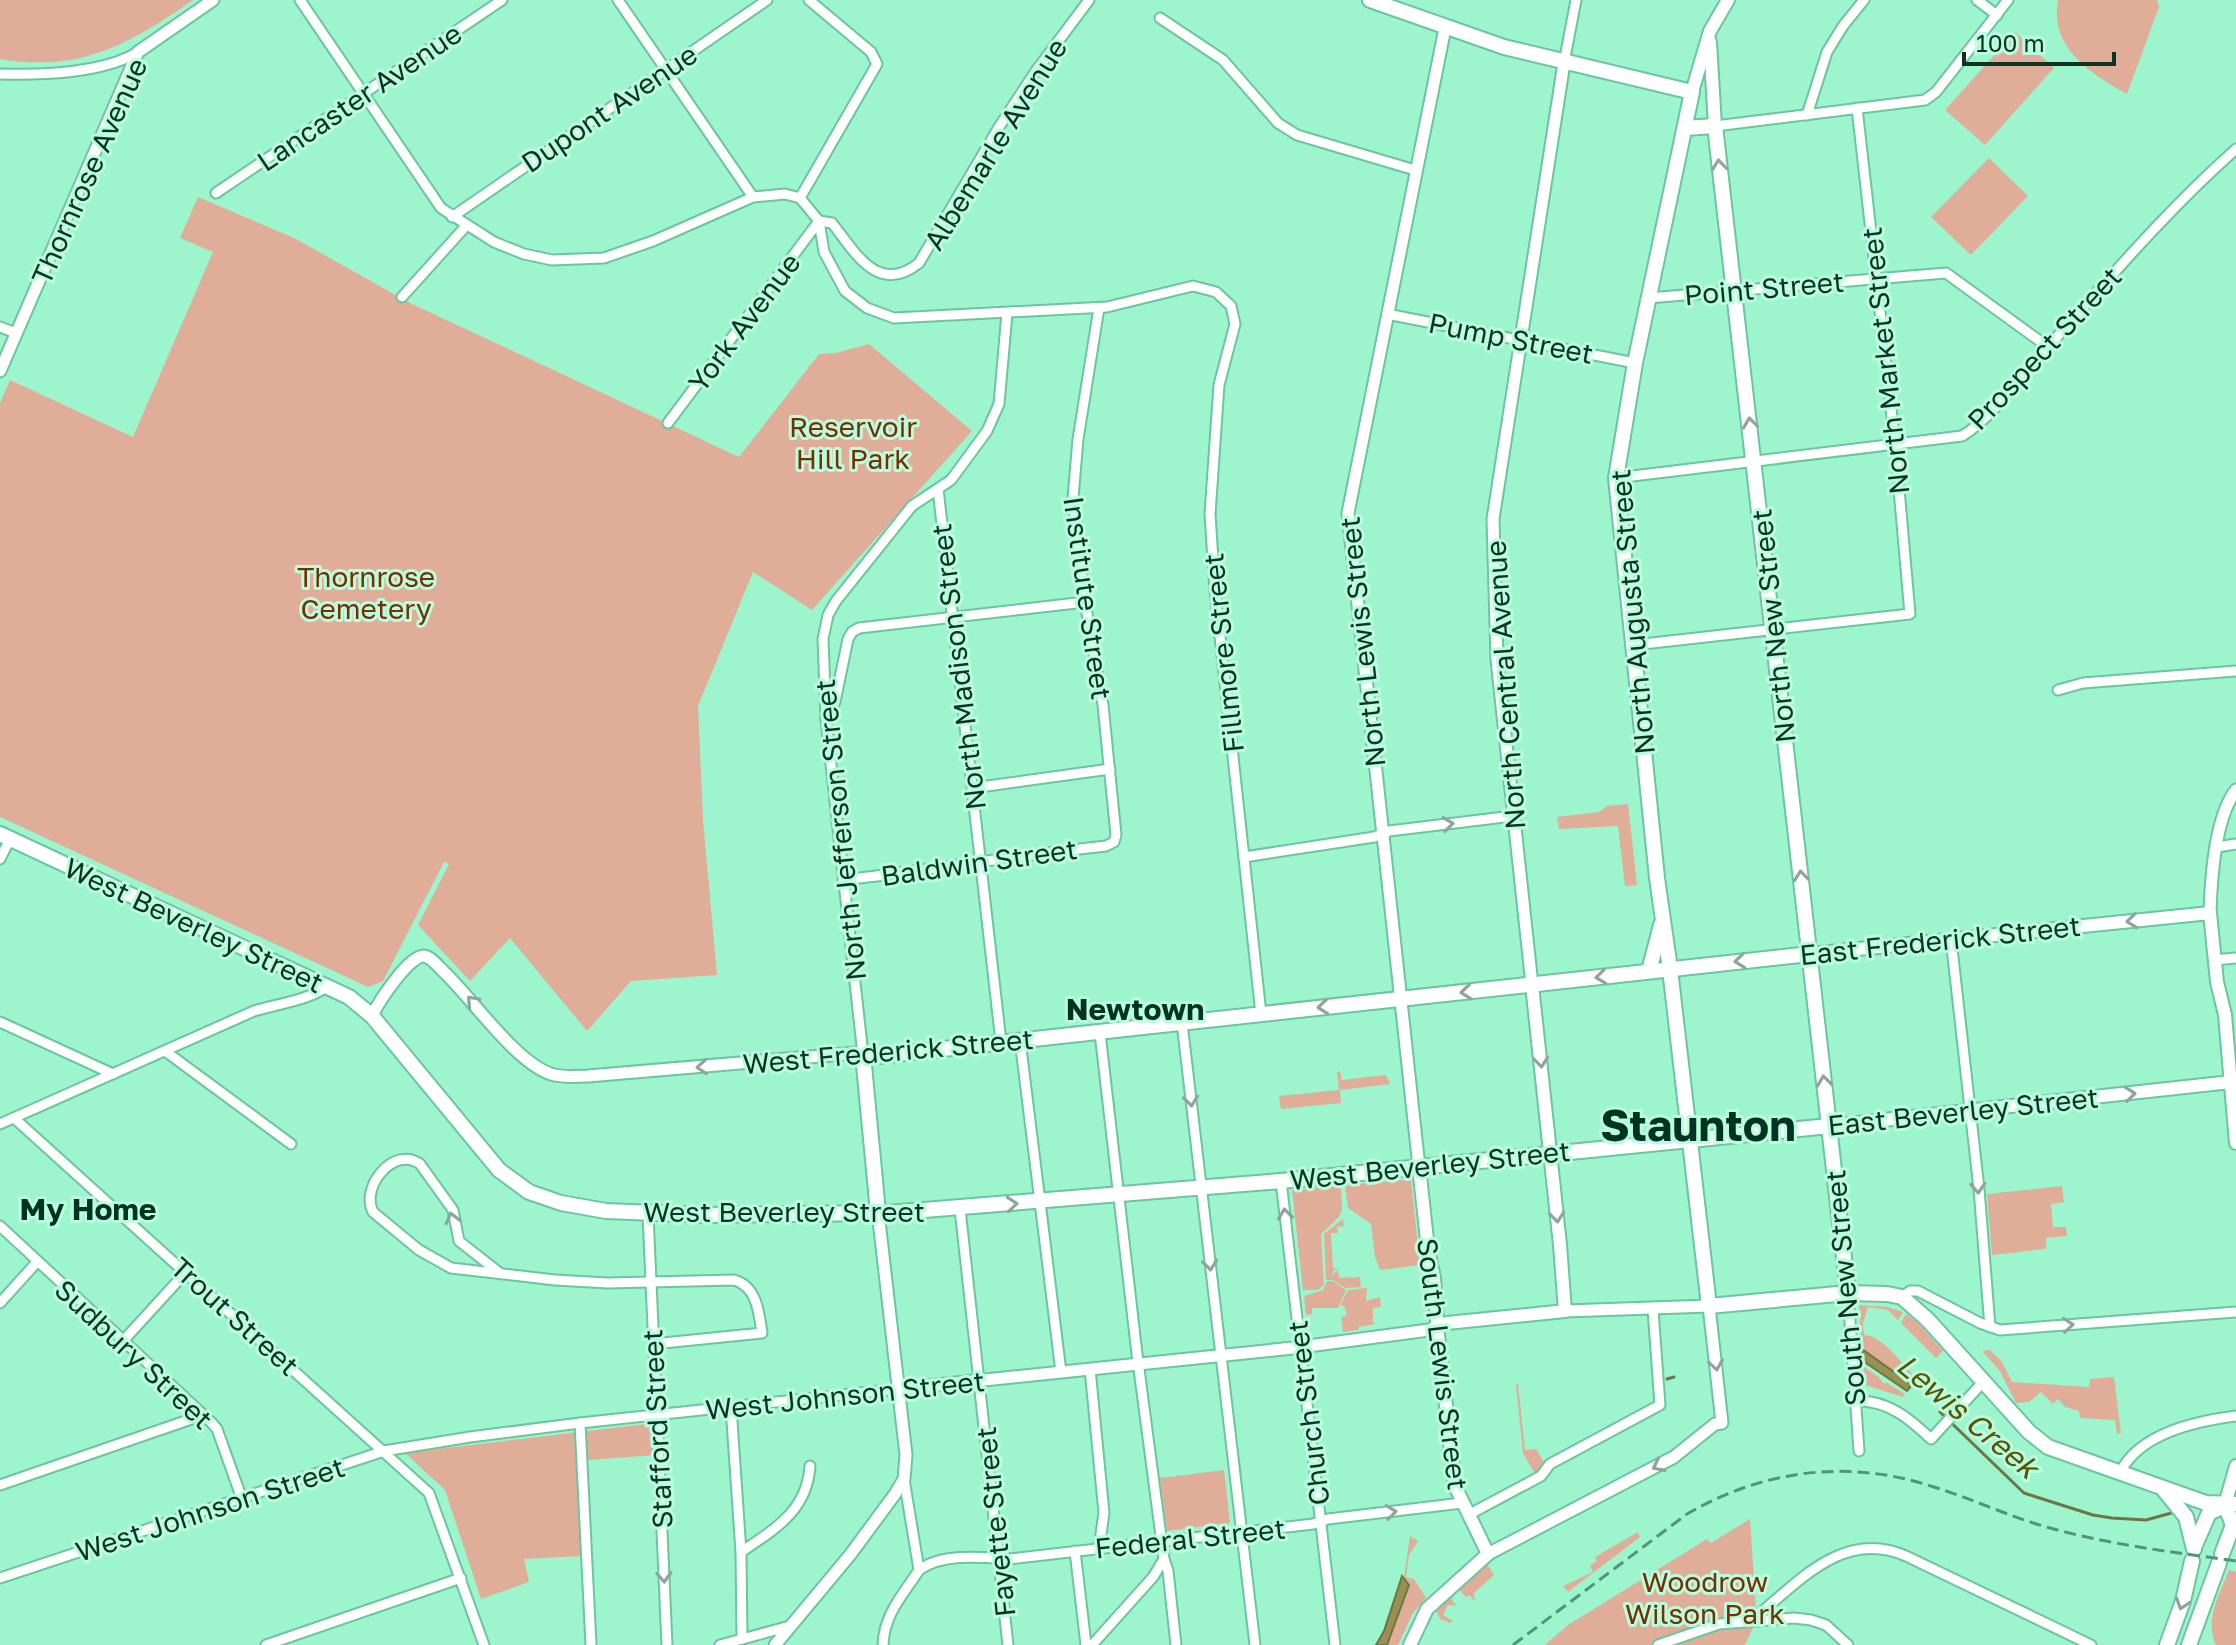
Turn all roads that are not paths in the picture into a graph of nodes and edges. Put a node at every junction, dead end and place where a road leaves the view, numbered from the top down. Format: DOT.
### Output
graph roads {
  1 [pos="213,0"];
  2 [pos="300,0"];
  3 [pos="502,0"];
  4 [pos="618,0"];
  5 [pos="767,0"];
  6 [pos="809,0"];
  7 [pos="1089,0"];
  8 [pos="1370,0"];
  9 [pos="1576,0"];
  10 [pos="1864,0"];
  11 [pos="1977,0"];
  12 [pos="2008,0"];
  13 [pos="1723,2"];
  14 [pos="1997,15"];
  15 [pos="1160,18"];
  16 [pos="1445,28"];
  17 [pos="1710,31"];
  18 [pos="138,52"];
  19 [pos="1564,63"];
  20 [pos="665,69"];
  21 [pos="0,74"];
  22 [pos="1692,92"];
  23 [pos="364,95"];
  24 [pos="1857,108"];
  25 [pos="1807,115"];
  26 [pos="1715,126"];
  27 [pos="1685,128"];
  28 [pos="2236,149"];
  29 [pos="1415,170"];
  30 [pos="216,193"];
  31 [pos="753,197"];
  32 [pos="800,198"];
  33 [pos="452,217"];
  34 [pos="819,221"];
  35 [pos="466,226"];
  36 [pos="1876,278"];
  37 [pos="1735,291"];
  38 [pos="402,297"];
  39 [pos="1648,298"];
  40 [pos="1099,308"];
  41 [pos="1007,313"];
  42 [pos="1387,314"];
  43 [pos="0,327"];
  44 [pos="16,333"];
  45 [pos="1521,340"];
  46 [pos="2048,347"];
  47 [pos="1635,363"];
  48 [pos="0,371"];
  49 [pos="668,423"];
  50 [pos="1895,444"];
  51 [pos="1755,461"];
  52 [pos="1616,478"];
  53 [pos="938,489"];
  54 [pos="1085,602"];
  55 [pos="953,617"];
  56 [pos="1773,630"];
  57 [pos="1634,645"];
  58 [pos="2236,671"];
  59 [pos="2058,690"];
  60 [pos="826,719"];
  61 [pos="1110,769"];
  62 [pos="973,788"];
  63 [pos="2236,790"];
  64 [pos="1513,816"];
  65 [pos="1382,834"];
  66 [pos="5,836"];
  67 [pos="1114,842"];
  68 [pos="2236,844"];
  69 [pos="2217,847"];
  70 [pos="1244,857"];
  71 [pos="0,859"];
  72 [pos="981,860"];
  73 [pos="843,880"];
  74 [pos="2210,913"];
  75 [pos="1662,921"];
  76 [pos="1951,939"];
  77 [pos="1810,954"];
  78 [pos="2236,958"];
  79 [pos="2214,960"];
  80 [pos="1670,969"];
  81 [pos="1649,971"];
  82 [pos="1532,985"];
  83 [pos="326,987"];
  84 [pos="1400,998"];
  85 [pos="1261,1014"];
  86 [pos="372,1016"];
  87 [pos="0,1022"];
  88 [pos="1182,1023"];
  89 [pos="1100,1033"];
  90 [pos="1020,1040"];
  91 [pos="1001,1042"];
  92 [pos="165,1051"];
  93 [pos="863,1055"];
  94 [pos="113,1074"];
  95 [pos="2233,1082"];
  96 [pos="1969,1111"];
  97 [pos="14,1118"];
  98 [pos="0,1124"];
  99 [pos="1829,1126"];
  100 [pos="1690,1140"];
  101 [pos="2236,1143"];
  102 [pos="291,1144"];
  103 [pos="1551,1152"];
  104 [pos="1419,1167"];
  105 [pos="1281,1181"];
  106 [pos="1201,1187"];
  107 [pos="1119,1195"];
  108 [pos="1040,1202"];
  109 [pos="960,1209"];
  110 [pos="878,1212"];
  111 [pos="648,1214"];
  112 [pos="0,1226"];
  113 [pos="37,1262"];
  114 [pos="186,1272"];
  115 [pos="501,1274"];
  116 [pos="650,1281"];
  117 [pos="1848,1293"];
  118 [pos="1902,1297"];
  119 [pos="0,1303"];
  120 [pos="1709,1306"];
  121 [pos="1653,1310"];
  122 [pos="1565,1311"];
  123 [pos="2236,1312"];
  124 [pos="1438,1326"];
  125 [pos="1990,1327"];
  126 [pos="123,1341"];
  127 [pos="653,1344"];
  128 [pos="1300,1347"];
  129 [pos="1220,1356"];
  130 [pos="1138,1364"];
  131 [pos="1090,1369"];
  132 [pos="1061,1372"];
  133 [pos="979,1381"];
  134 [pos="1983,1382"];
  135 [pos="898,1389"];
  136 [pos="1857,1401"];
  137 [pos="731,1407"];
  138 [pos="203,1415"];
  139 [pos="656,1415"];
  140 [pos="2236,1416"];
  141 [pos="580,1423"];
  142 [pos="384,1451"];
  143 [pos="1859,1451"];
  144 [pos="810,1466"];
  145 [pos="2236,1466"];
  146 [pos="2120,1473"];
  147 [pos="904,1479"];
  148 [pos="0,1485"];
  149 [pos="2161,1487"];
  150 [pos="242,1499"];
  151 [pos="1462,1503"];
  152 [pos="2232,1503"];
  153 [pos="1468,1515"];
  154 [pos="1321,1522"];
  155 [pos="1241,1532"];
  156 [pos="1161,1542"];
  157 [pos="1099,1548"];
  158 [pos="1075,1551"];
  159 [pos="741,1552"];
  160 [pos="1488,1554"];
  161 [pos="2193,1555"];
  162 [pos="998,1558"];
  163 [pos="1164,1559"];
  164 [pos="919,1570"];
  165 [pos="0,1578"];
  166 [pos="461,1578"];
  167 [pos="2200,1610"];
  168 [pos="1752,1620"];
  169 [pos="791,1626"];
  170 [pos="742,1639"];
  171 [pos="266,1645"];
  172 [pos="484,1645"];
  173 [pos="591,1645"];
  174 [pos="667,1645"];
  175 [pos="720,1645"];
  176 [pos="775,1645"];
  177 [pos="883,1645"];
  178 [pos="1008,1645"];
  179 [pos="1086,1645"];
  180 [pos="1092,1645"];
  181 [pos="1176,1645"];
  182 [pos="1255,1645"];
  183 [pos="1335,1645"];
  184 [pos="1410,1645"];
  185 [pos="1658,1645"];
  186 [pos="1848,1645"];
  187 [pos="2091,1645"];
  188 [pos="2167,1645"];
  189 [pos="2189,1645"];
  190 [pos="2203,1645"];
  1 -- 18 [label="street, Thornrose Avenue"];
  2 -- 23 [label="street"];
  3 -- 23 [label="street, Lancaster Avenue"];
  4 -- 20 [label="street"];
  5 -- 20 [label="street, Dupont Avenue"];
  6 -- 32 [label="street"];
  7 -- 34 [label="street, Albemarle Avenue"];
  8 -- 16 [label="main road"];
  9 -- 19 [label="street"];
  10 -- 25 [label="street"];
  11 -- 14 [label="street"];
  12 -- 14 [label="street"];
  13 -- 17 [label="main road, North Augusta Street"];
  14 -- 24 [label="street"];
  15 -- 29 [label="street"];
  16 -- 19 [label="main road"];
  16 -- 29 [label="street, North Lewis Street"];
  17 -- 22 [label="main road, North Augusta Street"];
  17 -- 26 [label="main road, North New Street"];
  18 -- 21 [label="street"];
  18 -- 44 [label="street, Thornrose Avenue"];
  19 -- 22 [label="main road"];
  19 -- 45 [label="street, North Central Avenue"];
  20 -- 31 [label="street"];
  20 -- 33 [label="street, Dupont Avenue"];
  22 -- 27 [label="main road, North Augusta Street"];
  23 -- 30 [label="street, Lancaster Avenue"];
  23 -- 33 [label="street"];
  24 -- 25 [label="street"];
  24 -- 36 [label="street, North Market Street"];
  25 -- 26 [label="street"];
  26 -- 27 [label="main road"];
  37 -- 26 [label="main road, North New Street, one-way"];
  27 -- 39 [label="main road, North Augusta Street"];
  28 -- 46 [label="street, Prospect Street"];
  29 -- 42 [label="street, North Lewis Street"];
  31 -- 32 [label="street"];
  31 -- 35 [label="street"];
  32 -- 34 [label="street"];
  33 -- 35 [label="street"];
  34 -- 41 [label="street"];
  34 -- 49 [label="street, York Avenue"];
  35 -- 38 [label="street"];
  36 -- 37 [label="street, Point Street"];
  36 -- 46 [label="street, Point Street"];
  36 -- 50 [label="street, North Market Street"];
  37 -- 39 [label="street, Point Street"];
  51 -- 37 [label="main road, North New Street, one-way"];
  39 -- 47 [label="main road, North Augusta Street"];
  40 -- 41 [label="street"];
  40 -- 54 [label="street, Institute Street"];
  40 -- 70 [label="street, Fillmore Street"];
  41 -- 53 [label="street, North Madison Street"];
  42 -- 45 [label="street, Pump Street"];
  42 -- 65 [label="street, North Lewis Street"];
  43 -- 44 [label="street"];
  44 -- 48 [label="street, Thornrose Avenue"];
  45 -- 47 [label="street, Pump Street"];
  45 -- 64 [label="street, North Central Avenue"];
  46 -- 50 [label="street, Prospect Street"];
  47 -- 52 [label="main road, North Augusta Street"];
  50 -- 51 [label="street, Prospect Street"];
  50 -- 56 [label="street, North Market Street"];
  51 -- 52 [label="street, Prospect Street"];
  51 -- 56 [label="main road, North New Street"];
  52 -- 57 [label="main road, North Augusta Street"];
  53 -- 55 [label="street, North Madison Street"];
  53 -- 60 [label="street, North Jefferson Street"];
  54 -- 55 [label="street"];
  54 -- 61 [label="street, Institute Street"];
  55 -- 60 [label="street"];
  55 -- 62 [label="street, North Madison Street"];
  56 -- 57 [label="street"];
  77 -- 56 [label="main road, North New Street, one-way"];
  57 -- 75 [label="main road, North Augusta Street"];
  58 -- 59 [label="street"];
  60 -- 73 [label="street, North Jefferson Street"];
  61 -- 62 [label="street"];
  61 -- 67 [label="street, Institute Street"];
  62 -- 72 [label="street, North Madison Street"];
  63 -- 69 [label="street"];
  65 -- 64 [label="street, one-way"];
  64 -- 82 [label="street, North Central Avenue"];
  65 -- 70 [label="street"];
  65 -- 84 [label="street, North Lewis Street"];
  66 -- 71 [label="street"];
  66 -- 83 [label="main road, West Beverley Street"];
  67 -- 72 [label="street, Baldwin Street"];
  68 -- 69 [label="street"];
  69 -- 74 [label="street"];
  70 -- 85 [label="street, Fillmore Street"];
  72 -- 73 [label="street, Baldwin Street"];
  72 -- 91 [label="street, North Madison Street"];
  73 -- 93 [label="street, North Jefferson Street"];
  74 -- 76 [label="main road, East Frederick Street, one-way"];
  74 -- 79 [label="main road"];
  75 -- 80 [label="main road, North Augusta Street"];
  75 -- 81 [label="main road"];
  76 -- 77 [label="main road, East Frederick Street"];
  76 -- 96 [label="street"];
  77 -- 80 [label="main road, East Frederick Street, one-way"];
  99 -- 77 [label="main road, North New Street, one-way"];
  78 -- 79 [label="street"];
  79 -- 95 [label="main road"];
  80 -- 81 [label="main road, West Frederick Street"];
  80 -- 100 [label="main road, North Augusta Street"];
  81 -- 82 [label="main road, West Frederick Street, one-way"];
  82 -- 84 [label="main road, West Frederick Street, one-way"];
  82 -- 103 [label="main road, North Central Avenue, one-way"];
  83 -- 86 [label="main road, West Beverley Street"];
  83 -- 92 [label="street"];
  84 -- 85 [label="main road, West Frederick Street, one-way"];
  84 -- 104 [label="street, North Lewis Street"];
  85 -- 88 [label="main road, West Frederick Street"];
  93 -- 86 [label="street, West Frederick Street, one-way"];
  86 -- 111 [label="main road, West Beverley Street"];
  87 -- 94 [label="street"];
  88 -- 89 [label="main road, West Frederick Street"];
  88 -- 106 [label="street, one-way"];
  89 -- 90 [label="main road, West Frederick Street"];
  89 -- 107 [label="street"];
  90 -- 91 [label="main road, West Frederick Street"];
  90 -- 108 [label="street"];
  91 -- 93 [label="main road, West Frederick Street"];
  92 -- 94 [label="street"];
  92 -- 102 [label="street"];
  93 -- 110 [label="main road, North Jefferson Street"];
  94 -- 97 [label="street"];
  96 -- 95 [label="main road, East Beverley Street, one-way"];
  95 -- 101 [label="main road"];
  96 -- 99 [label="main road, East Beverley Street"];
  96 -- 125 [label="street, one-way"];
  97 -- 98 [label="street"];
  97 -- 114 [label="street, Trout Street"];
  99 -- 100 [label="main road, East Beverley Street"];
  99 -- 117 [label="main road, South New Street"];
  100 -- 103 [label="main road, West Beverley Street"];
  100 -- 120 [label="main road, North Augusta Street"];
  103 -- 104 [label="main road, West Beverley Street"];
  103 -- 122 [label="main road, North Central Avenue, one-way"];
  104 -- 105 [label="main road, West Beverley Street"];
  104 -- 124 [label="main road, South Lewis Street"];
  105 -- 106 [label="main road, West Beverley Street"];
  128 -- 105 [label="street, Church Street, one-way"];
  106 -- 107 [label="main road, West Beverley Street"];
  106 -- 129 [label="street, one-way"];
  107 -- 108 [label="main road, West Beverley Street"];
  107 -- 130 [label="street"];
  109 -- 108 [label="main road, West Beverley Street, one-way"];
  108 -- 132 [label="street"];
  109 -- 110 [label="main road, West Beverley Street"];
  109 -- 133 [label="street, Fayette Street"];
  110 -- 111 [label="main road, West Beverley Street"];
  110 -- 135 [label="street"];
  111 -- 116 [label="street, Stafford Street"];
  112 -- 113 [label="street, Sudbury Street"];
  113 -- 119 [label="street"];
  113 -- 126 [label="street, Sudbury Street"];
  114 -- 126 [label="street"];
  114 -- 142 [label="street, Trout Street"];
  115 -- 115 [label="street, one-way"];
  115 -- 116 [label="street"];
  116 -- 127 [label="street, Stafford Street"];
  116 -- 127 [label="street"];
  117 -- 118 [label="main road"];
  117 -- 120 [label="main road"];
  117 -- 136 [label="street, South New Street"];
  118 -- 125 [label="street"];
  118 -- 134 [label="main road"];
  120 -- 121 [label="street, West Johnson Street"];
  120 -- 160 [label="street, one-way"];
  121 -- 122 [label="street, West Johnson Street"];
  121 -- 153 [label="street"];
  122 -- 124 [label="main road, West Johnson Street"];
  125 -- 123 [label="street, one-way"];
  124 -- 128 [label="street, West Johnson Street"];
  124 -- 151 [label="main road, South Lewis Street"];
  126 -- 138 [label="street, Sudbury Street"];
  127 -- 139 [label="street, Stafford Street"];
  128 -- 129 [label="street, West Johnson Street"];
  128 -- 154 [label="street, Church Street"];
  129 -- 130 [label="street, West Johnson Street"];
  129 -- 155 [label="street"];
  130 -- 131 [label="street, West Johnson Street"];
  130 -- 156 [label="street"];
  131 -- 132 [label="street, West Johnson Street"];
  131 -- 157 [label="street"];
  132 -- 133 [label="street, West Johnson Street"];
  133 -- 135 [label="street, West Johnson Street"];
  133 -- 162 [label="street, Fayette Street"];
  134 -- 136 [label="street"];
  134 -- 146 [label="main road"];
  135 -- 137 [label="street, West Johnson Street"];
  135 -- 147 [label="street"];
  136 -- 143 [label="street, South New Street"];
  137 -- 139 [label="street, West Johnson Street"];
  137 -- 159 [label="street"];
  138 -- 148 [label="street"];
  138 -- 150 [label="street, Sudbury Street"];
  139 -- 141 [label="street, West Johnson Street"];
  139 -- 174 [label="street, Stafford Street, one-way"];
  140 -- 146 [label="street"];
  141 -- 142 [label="street, West Johnson Street"];
  141 -- 173 [label="street"];
  142 -- 150 [label="street, West Johnson Street"];
  142 -- 166 [label="street, Trout Street"];
  144 -- 159 [label="street"];
  145 -- 152 [label="main road"];
  146 -- 149 [label="main road"];
  147 -- 164 [label="street"];
  147 -- 169 [label="street"];
  149 -- 152 [label="main road"];
  149 -- 161 [label="main road"];
  150 -- 165 [label="street, West Johnson Street"];
  151 -- 153 [label="main road, South Lewis Street"];
  154 -- 151 [label="street, Federal Street, one-way"];
  152 -- 161 [label="main road"];
  152 -- 167 [label="main road"];
  153 -- 160 [label="main road, South Lewis Street"];
  154 -- 155 [label="street, Federal Street"];
  154 -- 183 [label="street, Church Street"];
  155 -- 156 [label="street, Federal Street"];
  155 -- 182 [label="street"];
  156 -- 157 [label="street, Federal Street"];
  156 -- 163 [label="street"];
  157 -- 158 [label="street, Federal Street"];
  158 -- 162 [label="street, Federal Street"];
  158 -- 179 [label="street"];
  159 -- 170 [label="street"];
  160 -- 184 [label="main road"];
  161 -- 188 [label="main road, one-way"];
  162 -- 164 [label="street, Federal Street"];
  162 -- 178 [label="street, Fayette Street"];
  163 -- 180 [label="street"];
  163 -- 181 [label="street"];
  164 -- 177 [label="street"];
  166 -- 171 [label="street"];
  166 -- 172 [label="street, Trout Street"];
  167 -- 189 [label="main road"];
  167 -- 190 [label="main road"];
  168 -- 185 [label="street"];
  168 -- 186 [label="street"];
  168 -- 187 [label="street"];
  169 -- 170 [label="street"];
  169 -- 176 [label="street"];
  170 -- 175 [label="street"];
}
